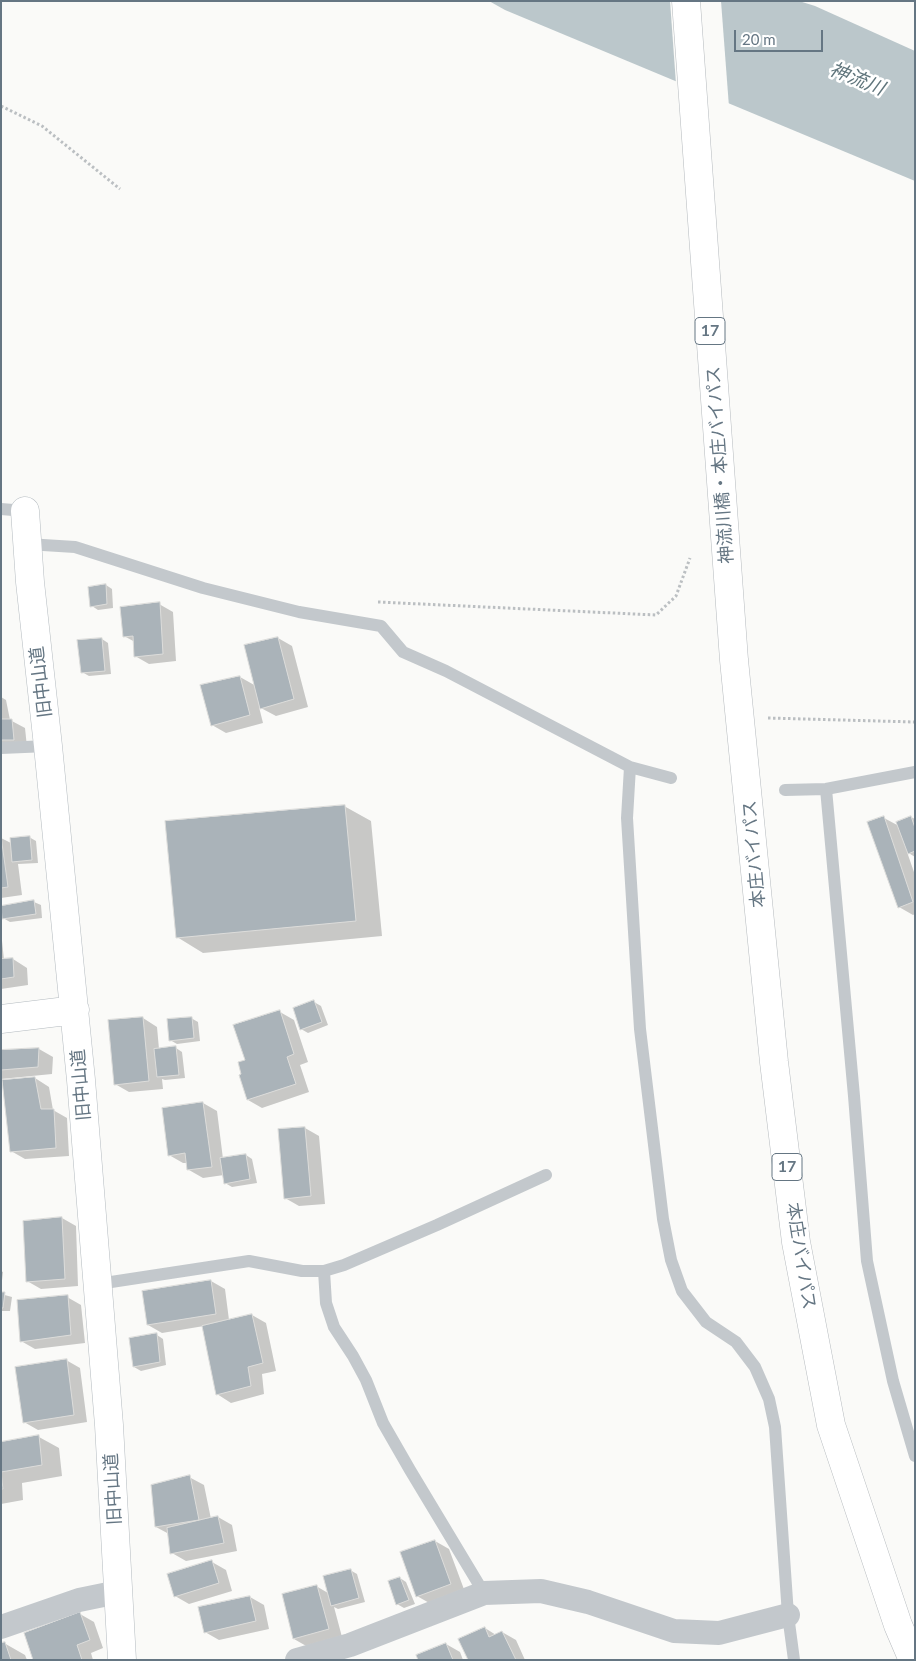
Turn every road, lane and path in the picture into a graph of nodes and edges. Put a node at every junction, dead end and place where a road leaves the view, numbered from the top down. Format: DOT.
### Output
graph roads {
  1 [pos="686,1"];
  2 [pos="1,106"];
  3 [pos="120,189"];
  4 [pos="13,510"];
  5 [pos="27,544"];
  6 [pos="690,558"];
  7 [pos="373,602"];
  8 [pos="734,660"];
  9 [pos="767,718"];
  10 [pos="915,722"];
  11 [pos="48,746"];
  12 [pos="1,748"];
  13 [pos="630,767"];
  14 [pos="915,772"];
  15 [pos="671,778"];
  16 [pos="826,789"];
  17 [pos="785,790"];
  18 [pos="75,1010"];
  19 [pos="1,1019"];
  20 [pos="546,1174"];
  21 [pos="324,1271"];
  22 [pos="98,1284"];
  23 [pos="915,1456"];
  24 [pos="118,1592"];
  25 [pos="484,1593"];
  26 [pos="788,1615"];
  27 [pos="1,1627"];
  28 [pos="122,1660"];
  29 [pos="296,1660"];
  30 [pos="794,1660"];
  31 [pos="913,1660"];
  1 -- 8 [label="main road, 神流川橋・本庄バイパス / 17"];
  2 -- 3 [label="path"];
  4 -- 5 [label="main road, 旧中山道"];
  5 -- 11 [label="main road, 旧中山道"];
  5 -- 13 [label="lane"];
  6 -- 7 [label="path"];
  8 -- 31 [label="main road, 本庄バイパス / 17"];
  9 -- 10 [label="path"];
  11 -- 12 [label="lane"];
  11 -- 18 [label="main road, 旧中山道"];
  13 -- 15 [label="lane"];
  13 -- 26 [label="lane"];
  14 -- 16 [label="lane"];
  16 -- 17 [label="lane"];
  16 -- 23 [label="lane"];
  18 -- 19 [label="main road"];
  18 -- 22 [label="main road, 旧中山道"];
  20 -- 21 [label="lane"];
  21 -- 22 [label="lane"];
  21 -- 25 [label="lane"];
  22 -- 24 [label="main road, 旧中山道"];
  24 -- 27 [label="street"];
  24 -- 28 [label="main road, 旧中山道"];
  25 -- 26 [label="street"];
  25 -- 29 [label="street"];
  26 -- 30 [label="lane"];
}
